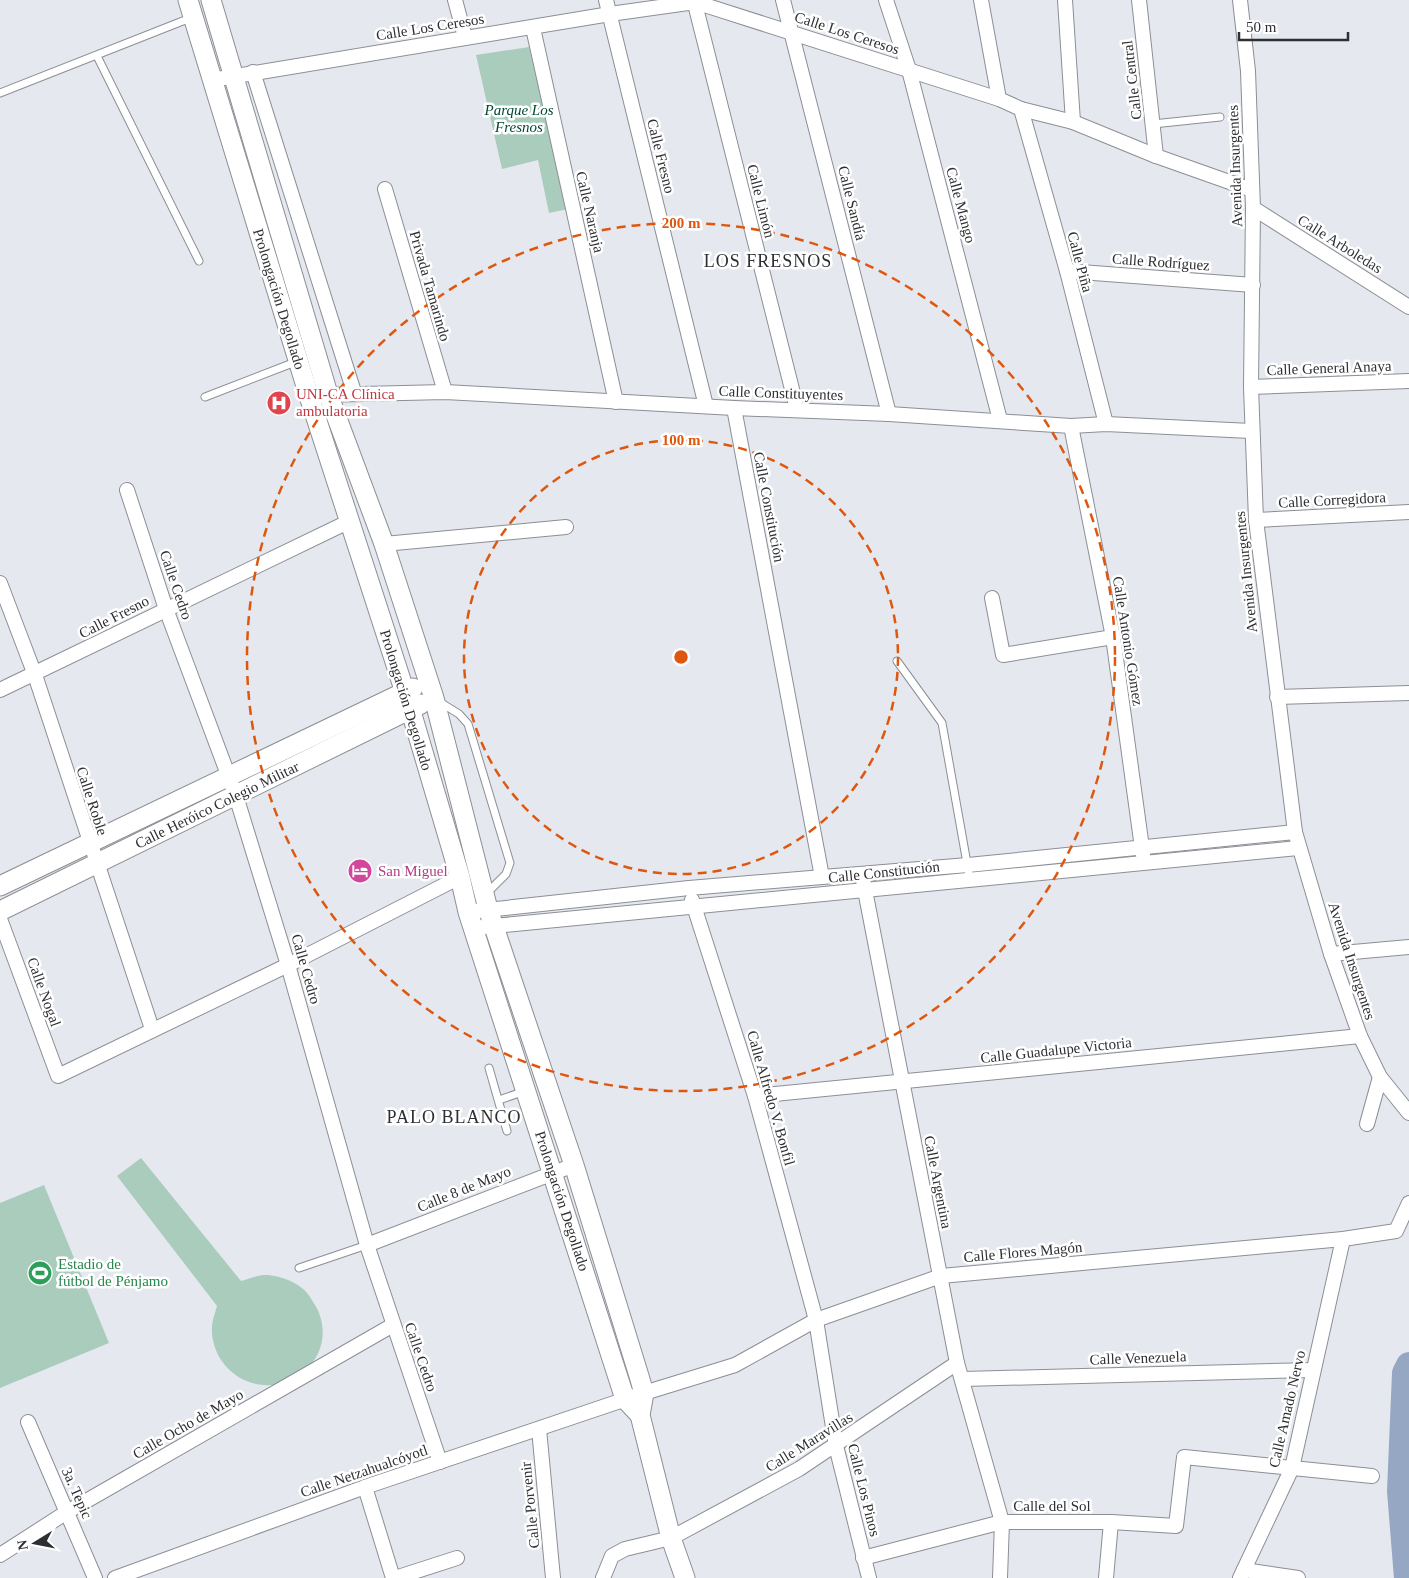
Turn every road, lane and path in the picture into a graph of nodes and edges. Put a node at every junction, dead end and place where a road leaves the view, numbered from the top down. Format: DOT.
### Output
graph roads {
  1 [pos="203,0"];
  2 [pos="211,0"];
  3 [pos="455,0"];
  4 [pos="783,0"];
  5 [pos="886,0"];
  6 [pos="981,0"];
  7 [pos="1065,0"];
  8 [pos="1139,0"];
  9 [pos="1240,0"];
  10 [pos="694,1"];
  11 [pos="608,7"];
  12 [pos="190,8"];
  13 [pos="532,28"];
  14 [pos="791,32"];
  15 [pos="465,37"];
  16 [pos="97,56"];
  17 [pos="909,70"];
  18 [pos="243,74"];
  19 [pos="212,80"];
  20 [pos="0,93"];
  21 [pos="999,99"];
  22 [pos="1021,109"];
  23 [pos="1220,117"];
  24 [pos="1073,122"];
  25 [pos="1153,124"];
  26 [pos="1156,156"];
  27 [pos="385,189"];
  28 [pos="1252,190"];
  29 [pos="1253,208"];
  30 [pos="199,261"];
  31 [pos="1067,271"];
  32 [pos="1253,285"];
  33 [pos="1409,307"];
  34 [pos="299,361"];
  35 [pos="1409,381"];
  36 [pos="1251,387"];
  37 [pos="354,392"];
  38 [pos="445,392"];
  39 [pos="328,394"];
  40 [pos="309,396"];
  41 [pos="204,397"];
  42 [pos="616,402"];
  43 [pos="706,406"];
  44 [pos="734,408"];
  45 [pos="797,409"];
  46 [pos="889,414"];
  47 [pos="1000,420"];
  48 [pos="1106,424"];
  49 [pos="1071,426"];
  50 [pos="1252,431"];
  51 [pos="127,490"];
  52 [pos="1409,512"];
  53 [pos="1256,520"];
  54 [pos="350,521"];
  55 [pos="566,527"];
  56 [pos="384,544"];
  57 [pos="0,583"];
  58 [pos="992,598"];
  59 [pos="166,609"];
  60 [pos="1112,637"];
  61 [pos="897,661"];
  62 [pos="35,675"];
  63 [pos="0,690"];
  64 [pos="431,690"];
  65 [pos="1409,693"];
  66 [pos="1277,697"];
  67 [pos="407,701"];
  68 [pos="228,776"];
  69 [pos="236,796"];
  70 [pos="1295,832"];
  71 [pos="88,842"];
  72 [pos="1141,847"];
  73 [pos="1298,848"];
  74 [pos="1144,863"];
  75 [pos="96,864"];
  76 [pos="968,865"];
  77 [pos="862,875"];
  78 [pos="460,877"];
  79 [pos="822,877"];
  80 [pos="970,880"];
  81 [pos="0,886"];
  82 [pos="689,888"];
  83 [pos="864,890"];
  84 [pos="694,907"];
  85 [pos="489,910"];
  86 [pos="0,911"];
  87 [pos="0,919"];
  88 [pos="471,920"];
  89 [pos="1409,947"];
  90 [pos="1331,954"];
  91 [pos="288,965"];
  92 [pos="152,1029"];
  93 [pos="1360,1036"];
  94 [pos="489,1068"];
  95 [pos="1380,1077"];
  96 [pos="902,1082"];
  97 [pos="527,1090"];
  98 [pos="755,1096"];
  99 [pos="499,1100"];
  100 [pos="1409,1113"];
  101 [pos="1366,1124"];
  102 [pos="507,1131"];
  103 [pos="574,1165"];
  104 [pos="553,1171"];
  105 [pos="1409,1203"];
  106 [pos="1343,1239"];
  107 [pos="367,1245"];
  108 [pos="299,1268"];
  109 [pos="941,1276"];
  110 [pos="816,1320"];
  111 [pos="393,1325"];
  112 [pos="958,1363"];
  113 [pos="1313,1370"];
  114 [pos="963,1379"];
  115 [pos="644,1393"];
  116 [pos="625,1399"];
  117 [pos="640,1415"];
  118 [pos="28,1422"];
  119 [pos="539,1429"];
  120 [pos="836,1446"];
  121 [pos="440,1462"];
  122 [pos="1292,1468"];
  123 [pos="1372,1476"];
  124 [pos="365,1487"];
  125 [pos="67,1512"];
  126 [pos="1002,1522"];
  127 [pos="1110,1522"];
  128 [pos="671,1538"];
  129 [pos="0,1555"];
  130 [pos="457,1558"];
  131 [pos="863,1558"];
  132 [pos="1242,1574"];
  133 [pos="95,1578"];
  134 [pos="115,1578"];
  135 [pos="394,1578"];
  136 [pos="553,1578"];
  137 [pos="603,1578"];
  138 [pos="685,1578"];
  139 [pos="868,1578"];
  140 [pos="1000,1578"];
  141 [pos="1106,1578"];
  142 [pos="1298,1578"];
  1 -- 12 [label="street"];
  2 -- 18 [label="street, Prolongación Degollado"];
  3 -- 15 [label="street"];
  4 -- 14 [label="street, Calle Sandía"];
  5 -- 17 [label="street, Calle Mango"];
  6 -- 21 [label="street"];
  7 -- 24 [label="street"];
  8 -- 25 [label="street, Calle Central"];
  9 -- 28 [label="street, Avenida Insurgentes"];
  10 -- 11 [label="street, Calle Los Ceresos"];
  10 -- 14 [label="street, Calle Los Ceresos"];
  10 -- 45 [label="street, Calle Limón"];
  11 -- 13 [label="street, Calle Los Ceresos"];
  11 -- 43 [label="street, Calle Fresno"];
  12 -- 16 [label="lane"];
  12 -- 19 [label="street, Prolongación Degollado"];
  13 -- 15 [label="street, Calle Los Ceresos"];
  13 -- 42 [label="street, Calle Naranja"];
  14 -- 17 [label="street, Calle Los Ceresos"];
  14 -- 46 [label="street, Calle Sandía"];
  15 -- 18 [label="street, Calle Los Ceresos"];
  16 -- 20 [label="lane"];
  16 -- 30 [label="lane"];
  17 -- 21 [label="street, Calle Los Ceresos"];
  17 -- 47 [label="street, Calle Mango"];
  18 -- 19 [label="street, Calle Los Ceresos"];
  18 -- 37 [label="street"];
  18 -- 39 [label="street, Prolongación Degollado"];
  19 -- 34 [label="street, Prolongación Degollado"];
  21 -- 22 [label="street, Calle Los Ceresos"];
  22 -- 24 [label="street, Calle Los Ceresos"];
  22 -- 31 [label="street, Calle Piña"];
  23 -- 25 [label="lane"];
  24 -- 26 [label="street, Calle Los Ceresos"];
  25 -- 26 [label="street, Calle Central"];
  26 -- 28 [label="street, Calle Los Ceresos"];
  27 -- 38 [label="street, Privada Tamarindo"];
  28 -- 29 [label="street, Avenida Insurgentes"];
  29 -- 32 [label="street, Avenida Insurgentes"];
  29 -- 33 [label="street, Calle Arboledas"];
  31 -- 32 [label="street, Calle Rodríguez"];
  31 -- 48 [label="street, Calle Piña"];
  32 -- 36 [label="street, Avenida Insurgentes"];
  34 -- 40 [label="street, Prolongación Degollado"];
  34 -- 41 [label="lane"];
  35 -- 36 [label="street, Calle General Anaya"];
  36 -- 50 [label="street, Avenida Insurgentes"];
  37 -- 38 [label="street, Calle Constituyentes"];
  37 -- 39 [label="street, Calle Constituyentes"];
  38 -- 42 [label="street, Calle Constituyentes"];
  39 -- 40 [label="street, Calle Constituyentes"];
  39 -- 56 [label="street, Prolongación Degollado"];
  40 -- 54 [label="street, Prolongación Degollado"];
  42 -- 43 [label="street, Calle Constituyentes"];
  43 -- 44 [label="street, Calle Constituyentes"];
  44 -- 45 [label="street, Calle Constituyentes"];
  44 -- 79 [label="street, Calle Constitución"];
  45 -- 46 [label="street, Calle Constituyentes"];
  46 -- 47 [label="street, Calle Constituyentes"];
  47 -- 49 [label="street, Calle Constituyentes"];
  48 -- 49 [label="street, Calle Constituyentes"];
  48 -- 50 [label="street, Calle Constituyentes"];
  49 -- 60 [label="street, Calle Antonio Gómez"];
  50 -- 53 [label="street, Avenida Insurgentes"];
  51 -- 59 [label="street, Calle Cedro"];
  52 -- 53 [label="street, Calle Corregidora"];
  53 -- 66 [label="street, Avenida Insurgentes"];
  54 -- 59 [label="street, Calle Fresno"];
  54 -- 67 [label="street, Prolongación Degollado"];
  55 -- 56 [label="street"];
  56 -- 64 [label="street, Prolongación Degollado"];
  57 -- 62 [label="street, Calle Roble"];
  58 -- 60 [label="street"];
  59 -- 62 [label="street, Calle Fresno"];
  59 -- 68 [label="street, Calle Cedro"];
  60 -- 72 [label="street, Calle Antonio Gómez"];
  61 -- 76 [label="lane"];
  62 -- 63 [label="street, Calle Fresno"];
  62 -- 71 [label="street, Calle Roble"];
  64 -- 67 [label="street, Calle Heróico Colegio Militar"];
  64 -- 85 [label="street, Prolongación Degollado"];
  64 -- 85 [label="lane"];
  65 -- 66 [label="street"];
  66 -- 70 [label="street, Avenida Insurgentes"];
  67 -- 68 [label="street, Calle Heróico Colegio Militar"];
  67 -- 69 [label="street, Calle Heróico Colegio Militar"];
  67 -- 78 [label="street, Prolongación Degollado"];
  68 -- 69 [label="street, Calle Cedro"];
  68 -- 71 [label="street, Calle Heróico Colegio Militar"];
  69 -- 75 [label="street, Calle Heróico Colegio Militar"];
  69 -- 91 [label="street, Calle Cedro"];
  70 -- 72 [label="street, Calle Constitución"];
  70 -- 73 [label="street, Avenida Insurgentes"];
  71 -- 75 [label="street, Calle Roble"];
  71 -- 81 [label="street, Calle Heróico Colegio Militar"];
  72 -- 74 [label="street, Calle Antonio Gómez"];
  72 -- 76 [label="street, Calle Constitución"];
  73 -- 74 [label="street, Calle Constitución"];
  73 -- 90 [label="street, Avenida Insurgentes"];
  74 -- 80 [label="street, Calle Constitución"];
  75 -- 86 [label="street, Calle Heróico Colegio Militar"];
  75 -- 92 [label="street, Calle Roble"];
  76 -- 77 [label="street, Calle Constitución"];
  76 -- 80 [label="lane"];
  77 -- 79 [label="street, Calle Constitución"];
  77 -- 83 [label="street, Calle Argentina"];
  78 -- 88 [label="street, Prolongación Degollado"];
  78 -- 91 [label="street"];
  79 -- 82 [label="street, Calle Constitución"];
  80 -- 83 [label="street, Calle Constitución"];
  82 -- 84 [label="street, Calle Alfredo V. Bonfil"];
  82 -- 85 [label="street, Calle Constitución"];
  83 -- 84 [label="street, Calle Constitución"];
  83 -- 96 [label="street, Calle Argentina"];
  84 -- 85 [label="street, Calle Constitución"];
  84 -- 98 [label="street, Calle Alfredo V. Bonfil"];
  85 -- 88 [label="street, Calle Constitución"];
  85 -- 103 [label="street, Prolongación Degollado"];
  87 -- 92 [label="street, Calle Nogal"];
  88 -- 97 [label="street, Prolongación Degollado"];
  89 -- 90 [label="street"];
  90 -- 93 [label="street, Avenida Insurgentes"];
  91 -- 92 [label="street"];
  91 -- 107 [label="street, Calle Cedro"];
  93 -- 95 [label="street, Avenida Insurgentes"];
  93 -- 96 [label="street, Calle Guadalupe Victoria"];
  94 -- 99 [label="lane"];
  95 -- 100 [label="street, Avenida Insurgentes"];
  95 -- 101 [label="street"];
  96 -- 98 [label="street, Calle Guadalupe Victoria"];
  96 -- 109 [label="street, Calle Argentina"];
  97 -- 99 [label="lane"];
  97 -- 104 [label="street, Prolongación Degollado"];
  98 -- 110 [label="street, Calle Alfredo V. Bonfil"];
  99 -- 102 [label="lane"];
  103 -- 104 [label="street, Calle 8 de Mayo"];
  103 -- 115 [label="street, Prolongación Degollado"];
  104 -- 107 [label="street, Calle 8 de Mayo"];
  104 -- 116 [label="street, Prolongación Degollado"];
  105 -- 106 [label="street, Calle Flores Magón"];
  106 -- 109 [label="street, Calle Flores Magón"];
  106 -- 113 [label="street, Calle Amado Nervo"];
  107 -- 108 [label="lane"];
  107 -- 111 [label="street, Calle Cedro"];
  109 -- 110 [label="street, Calle Flores Magón"];
  109 -- 112 [label="street, Calle Argentina"];
  110 -- 115 [label="street, Calle Flores Magón"];
  110 -- 120 [label="street, Calle Los Pinos"];
  111 -- 121 [label="street, Calle Cedro"];
  111 -- 125 [label="street, Calle Ocho de Mayo"];
  112 -- 114 [label="street, Calle Argentina"];
  112 -- 120 [label="street, Calle Maravillas"];
  113 -- 114 [label="street, Calle Venezuela"];
  113 -- 122 [label="street, Calle Amado Nervo"];
  114 -- 126 [label="street, Calle Argentina"];
  115 -- 116 [label="street, Calle Flores Magón"];
  115 -- 117 [label="street"];
  116 -- 117 [label="street"];
  116 -- 119 [label="street, Calle Netzahualcóyotl"];
  117 -- 128 [label="street"];
  118 -- 125 [label="street, 3a. Tepic"];
  119 -- 121 [label="street, Calle Netzahualcóyotl"];
  119 -- 136 [label="street, Calle Porvenir"];
  120 -- 128 [label="street, Calle Maravillas"];
  120 -- 131 [label="street, Calle Los Pinos"];
  121 -- 124 [label="street, Calle Netzahualcóyotl"];
  122 -- 123 [label="street"];
  122 -- 127 [label="street, Calle del Sol"];
  122 -- 132 [label="street, Calle Amado Nervo"];
  124 -- 134 [label="street, Calle Netzahualcóyotl"];
  124 -- 135 [label="street"];
  125 -- 129 [label="street, Calle Ocho de Mayo"];
  125 -- 133 [label="street, 3a. Tepic"];
  126 -- 127 [label="street, Calle del Sol"];
  126 -- 131 [label="street, Calle del Sol"];
  126 -- 140 [label="street, Calle Argentina"];
  127 -- 141 [label="street"];
  128 -- 137 [label="street, Calle Maravillas"];
  128 -- 138 [label="street"];
  130 -- 135 [label="street"];
  131 -- 139 [label="street, Calle Los Pinos"];
  132 -- 142 [label="street"];
}
